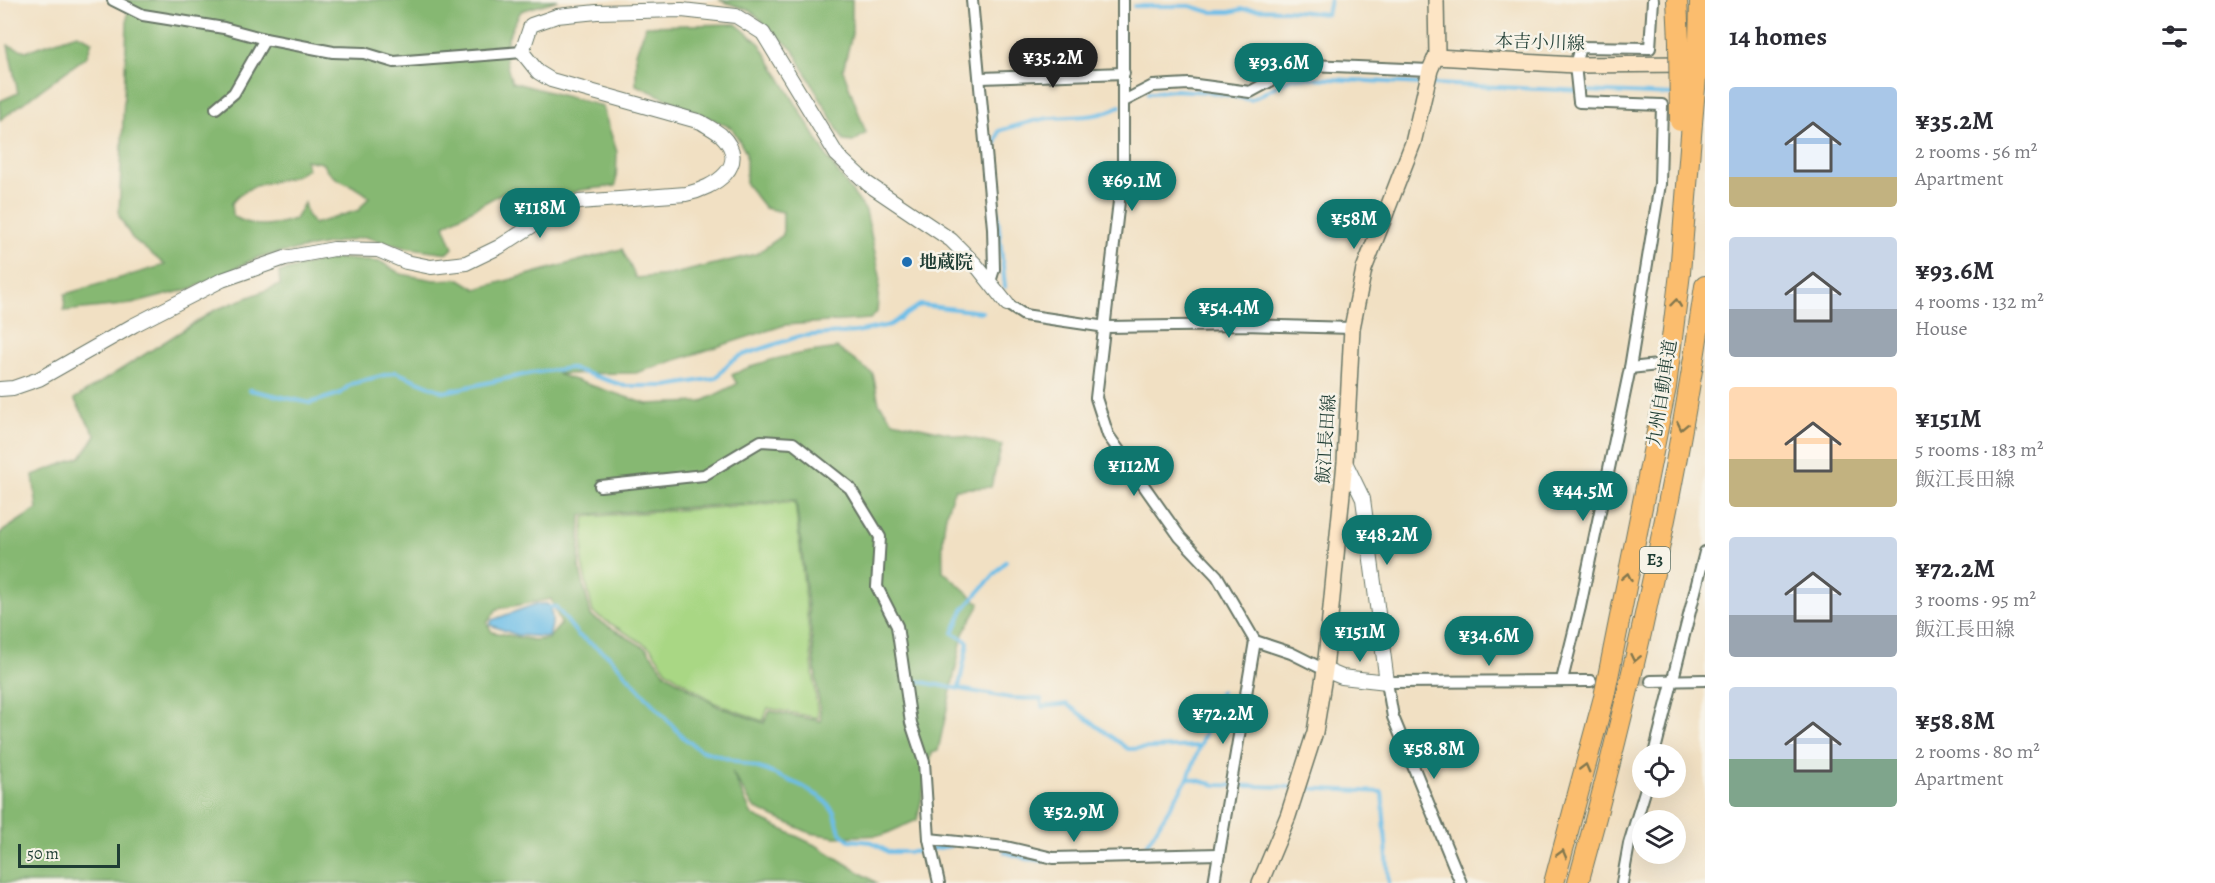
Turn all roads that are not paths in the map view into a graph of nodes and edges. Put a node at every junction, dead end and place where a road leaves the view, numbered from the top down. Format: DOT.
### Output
graph roads {
  1 [pos="112,0"];
  2 [pos="972,0"];
  3 [pos="1123,0"];
  4 [pos="1436,0"];
  5 [pos="1653,0"];
  6 [pos="1677,0"];
  7 [pos="1700,0"];
  8 [pos="265,39"];
  9 [pos="1689,42"];
  10 [pos="522,52"];
  11 [pos="1433,63"];
  12 [pos="1642,63"];
  13 [pos="1705,64"];
  14 [pos="1575,65"];
  15 [pos="1124,73"];
  16 [pos="1705,75"];
  17 [pos="981,78"];
  18 [pos="1124,101"];
  19 [pos="1662,105"];
  20 [pos="1705,105"];
  21 [pos="216,108"];
  22 [pos="990,282"];
  23 [pos="1705,286"];
  24 [pos="1006,304"];
  25 [pos="1106,327"];
  26 [pos="1352,328"];
  27 [pos="1658,365"];
  28 [pos="1630,368"];
  29 [pos="0,389"];
  30 [pos="1345,462"];
  31 [pos="600,486"];
  32 [pos="1705,552"];
  33 [pos="1703,578"];
  34 [pos="1255,641"];
  35 [pos="1325,670"];
  36 [pos="1562,680"];
  37 [pos="1591,681"];
  38 [pos="1651,681"];
  39 [pos="1672,681"];
  40 [pos="1705,681"];
  41 [pos="1387,682"];
  42 [pos="1656,744"];
  43 [pos="1643,798"];
  44 [pos="929,839"];
  45 [pos="1219,854"];
  46 [pos="939,883"];
  47 [pos="1214,883"];
  48 [pos="1260,883"];
  49 [pos="1461,883"];
  50 [pos="1554,883"];
  51 [pos="1578,883"];
  52 [pos="1622,883"];
  1 -- 8 [label="street"];
  2 -- 17 [label="street"];
  3 -- 15 [label="street"];
  4 -- 11 [label="main road, 飯江長田線"];
  5 -- 14 [label="street"];
  6 -- 9 [label="highway"];
  7 -- 9 [label="highway, 九州自動車道 / E3"];
  8 -- 10 [label="street"];
  8 -- 21 [label="street"];
  50 -- 9 [label="highway, 九州自動車道 / E3, one-way, bridge"];
  10 -- 22 [label="street"];
  10 -- 29 [label="street"];
  11 -- 14 [label="main road, 本吉小川線"];
  11 -- 18 [label="street"];
  11 -- 26 [label="main road, 飯江長田線"];
  12 -- 13 [label="main road, 本吉小川線"];
  12 -- 14 [label="main road, 本吉小川線"];
  12 -- 16 [label="main road, 本吉小川線"];
  14 -- 19 [label="street"];
  15 -- 17 [label="street"];
  15 -- 18 [label="street"];
  17 -- 22 [label="street"];
  18 -- 25 [label="street"];
  19 -- 20 [label="street"];
  19 -- 28 [label="street"];
  22 -- 24 [label="street"];
  23 -- 51 [label="highway, 九州自動車道 / E3, one-way"];
  24 -- 25 [label="street"];
  25 -- 26 [label="street"];
  25 -- 34 [label="street"];
  26 -- 30 [label="main road, 飯江長田線"];
  27 -- 28 [label="street"];
  28 -- 36 [label="street"];
  30 -- 35 [label="main road, 飯江長田線"];
  30 -- 41 [label="street"];
  31 -- 44 [label="street"];
  32 -- 33 [label="street"];
  33 -- 39 [label="street"];
  34 -- 35 [label="street"];
  34 -- 45 [label="street"];
  35 -- 41 [label="street"];
  35 -- 48 [label="main road, 飯江長田線"];
  36 -- 37 [label="street"];
  36 -- 41 [label="street"];
  38 -- 39 [label="street"];
  39 -- 40 [label="street"];
  39 -- 42 [label="street"];
  41 -- 49 [label="street"];
  43 -- 52 [label="street"];
  44 -- 45 [label="street"];
  44 -- 46 [label="street"];
  45 -- 47 [label="street"];
}
